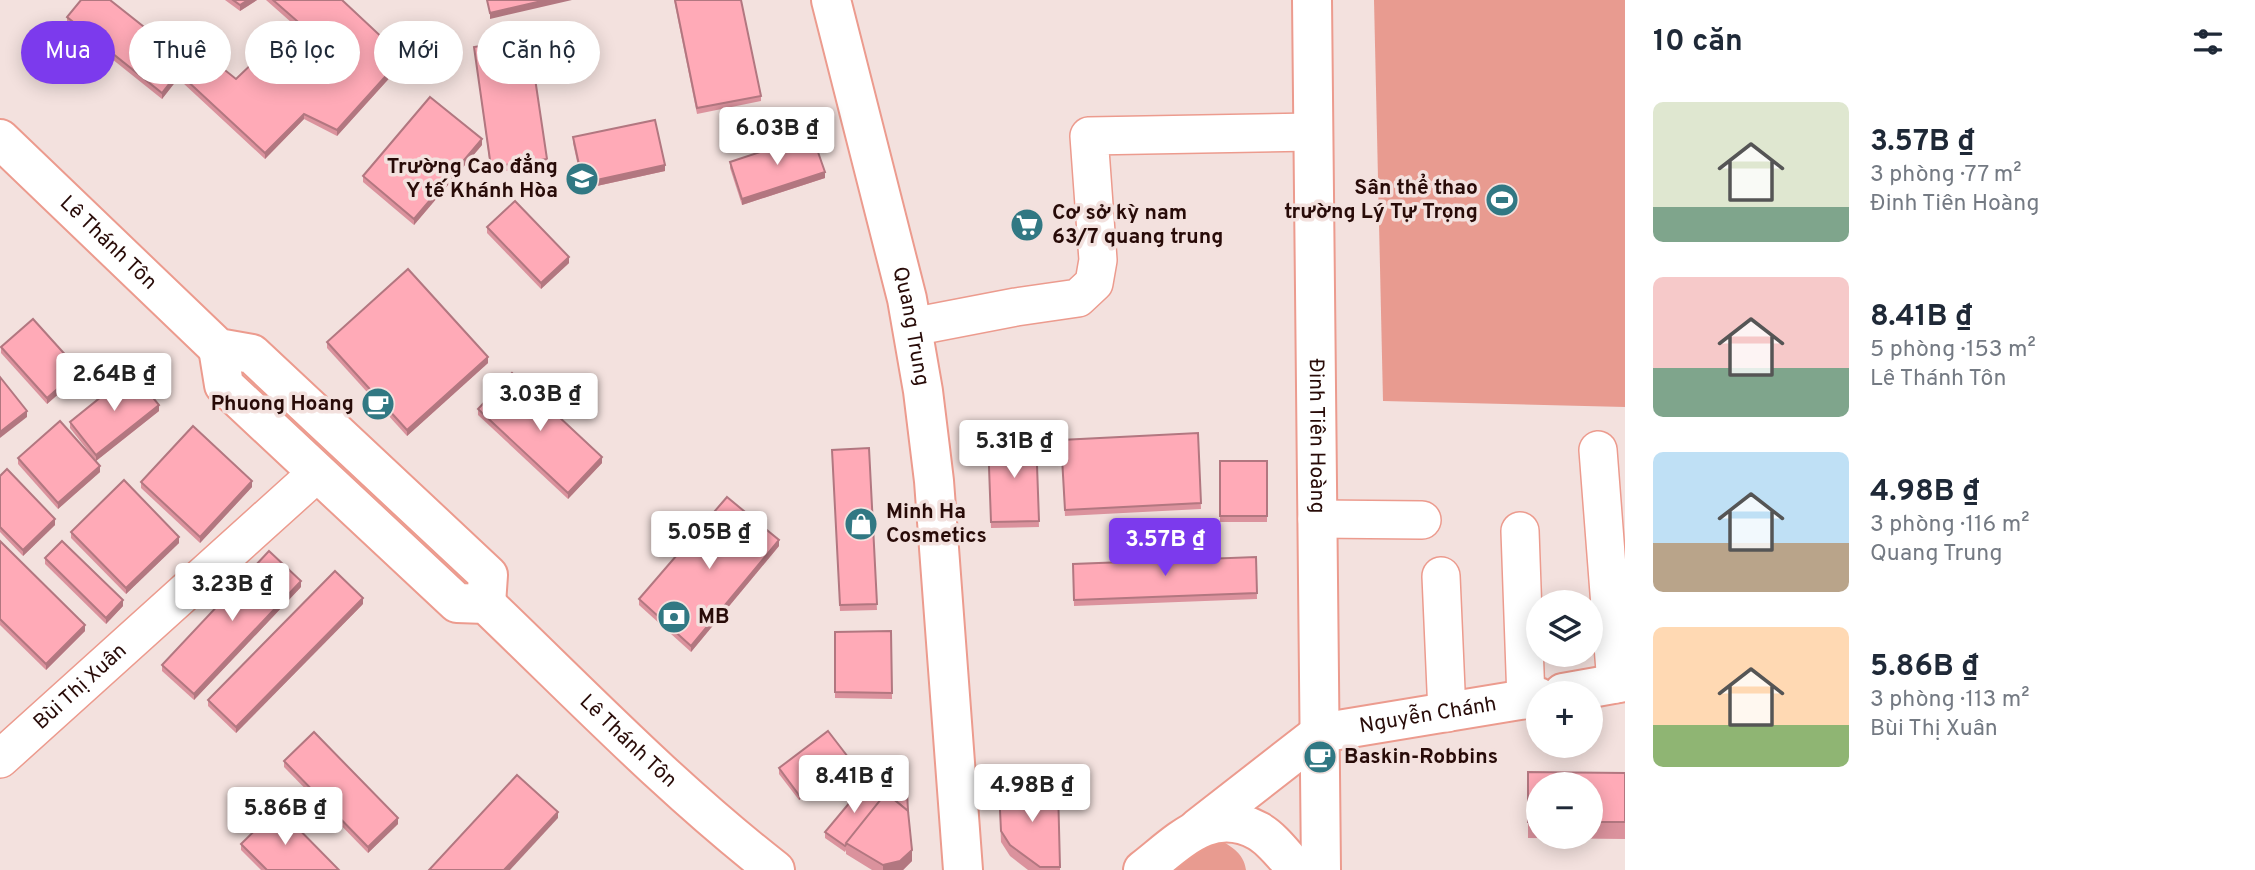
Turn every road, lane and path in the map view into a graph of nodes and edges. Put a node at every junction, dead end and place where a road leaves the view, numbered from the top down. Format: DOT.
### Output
graph roads {
  1 [pos="831,0"];
  2 [pos="1312,0"];
  3 [pos="1313,132"];
  4 [pos="0,139"];
  5 [pos="912,327"];
  6 [pos="218,348"];
  7 [pos="348,443"];
  8 [pos="1598,450"];
  9 [pos="317,473"];
  10 [pos="1317,519"];
  11 [pos="1422,520"];
  12 [pos="1520,531"];
  13 [pos="1441,576"];
  14 [pos="486,604"];
  15 [pos="1531,681"];
  16 [pos="1620,683"];
  17 [pos="1526,700"];
  18 [pos="1447,713"];
  19 [pos="1320,733"];
  20 [pos="0,759"];
  21 [pos="1198,828"];
  22 [pos="775,870"];
  23 [pos="963,870"];
  24 [pos="1143,870"];
  25 [pos="1296,870"];
  26 [pos="1321,870"];
  1 -- 5 [label="street, Quang Trung"];
  2 -- 3 [label="street, Đinh Tiên Hoàng"];
  3 -- 5 [label="street"];
  3 -- 10 [label="street, Đinh Tiên Hoàng"];
  4 -- 6 [label="street, Lê Thánh Tôn"];
  5 -- 23 [label="street, Quang Trung"];
  6 -- 7 [label="street"];
  6 -- 9 [label="street"];
  7 -- 9 [label="street"];
  7 -- 14 [label="street"];
  8 -- 16 [label="street"];
  9 -- 14 [label="street"];
  9 -- 20 [label="street, Bùi Thị Xuân"];
  10 -- 11 [label="street"];
  10 -- 19 [label="street, Đinh Tiên Hoàng"];
  12 -- 15 [label="street"];
  13 -- 18 [label="street"];
  14 -- 22 [label="street, Lê Thánh Tôn"];
  17 -- 18 [label="street, Nguyễn Chánh"];
  18 -- 19 [label="street, Nguyễn Chánh"];
  19 -- 21 [label="street"];
  19 -- 26 [label="street, Đinh Tiên Hoàng"];
  21 -- 24 [label="street"];
  21 -- 25 [label="street"];
}
